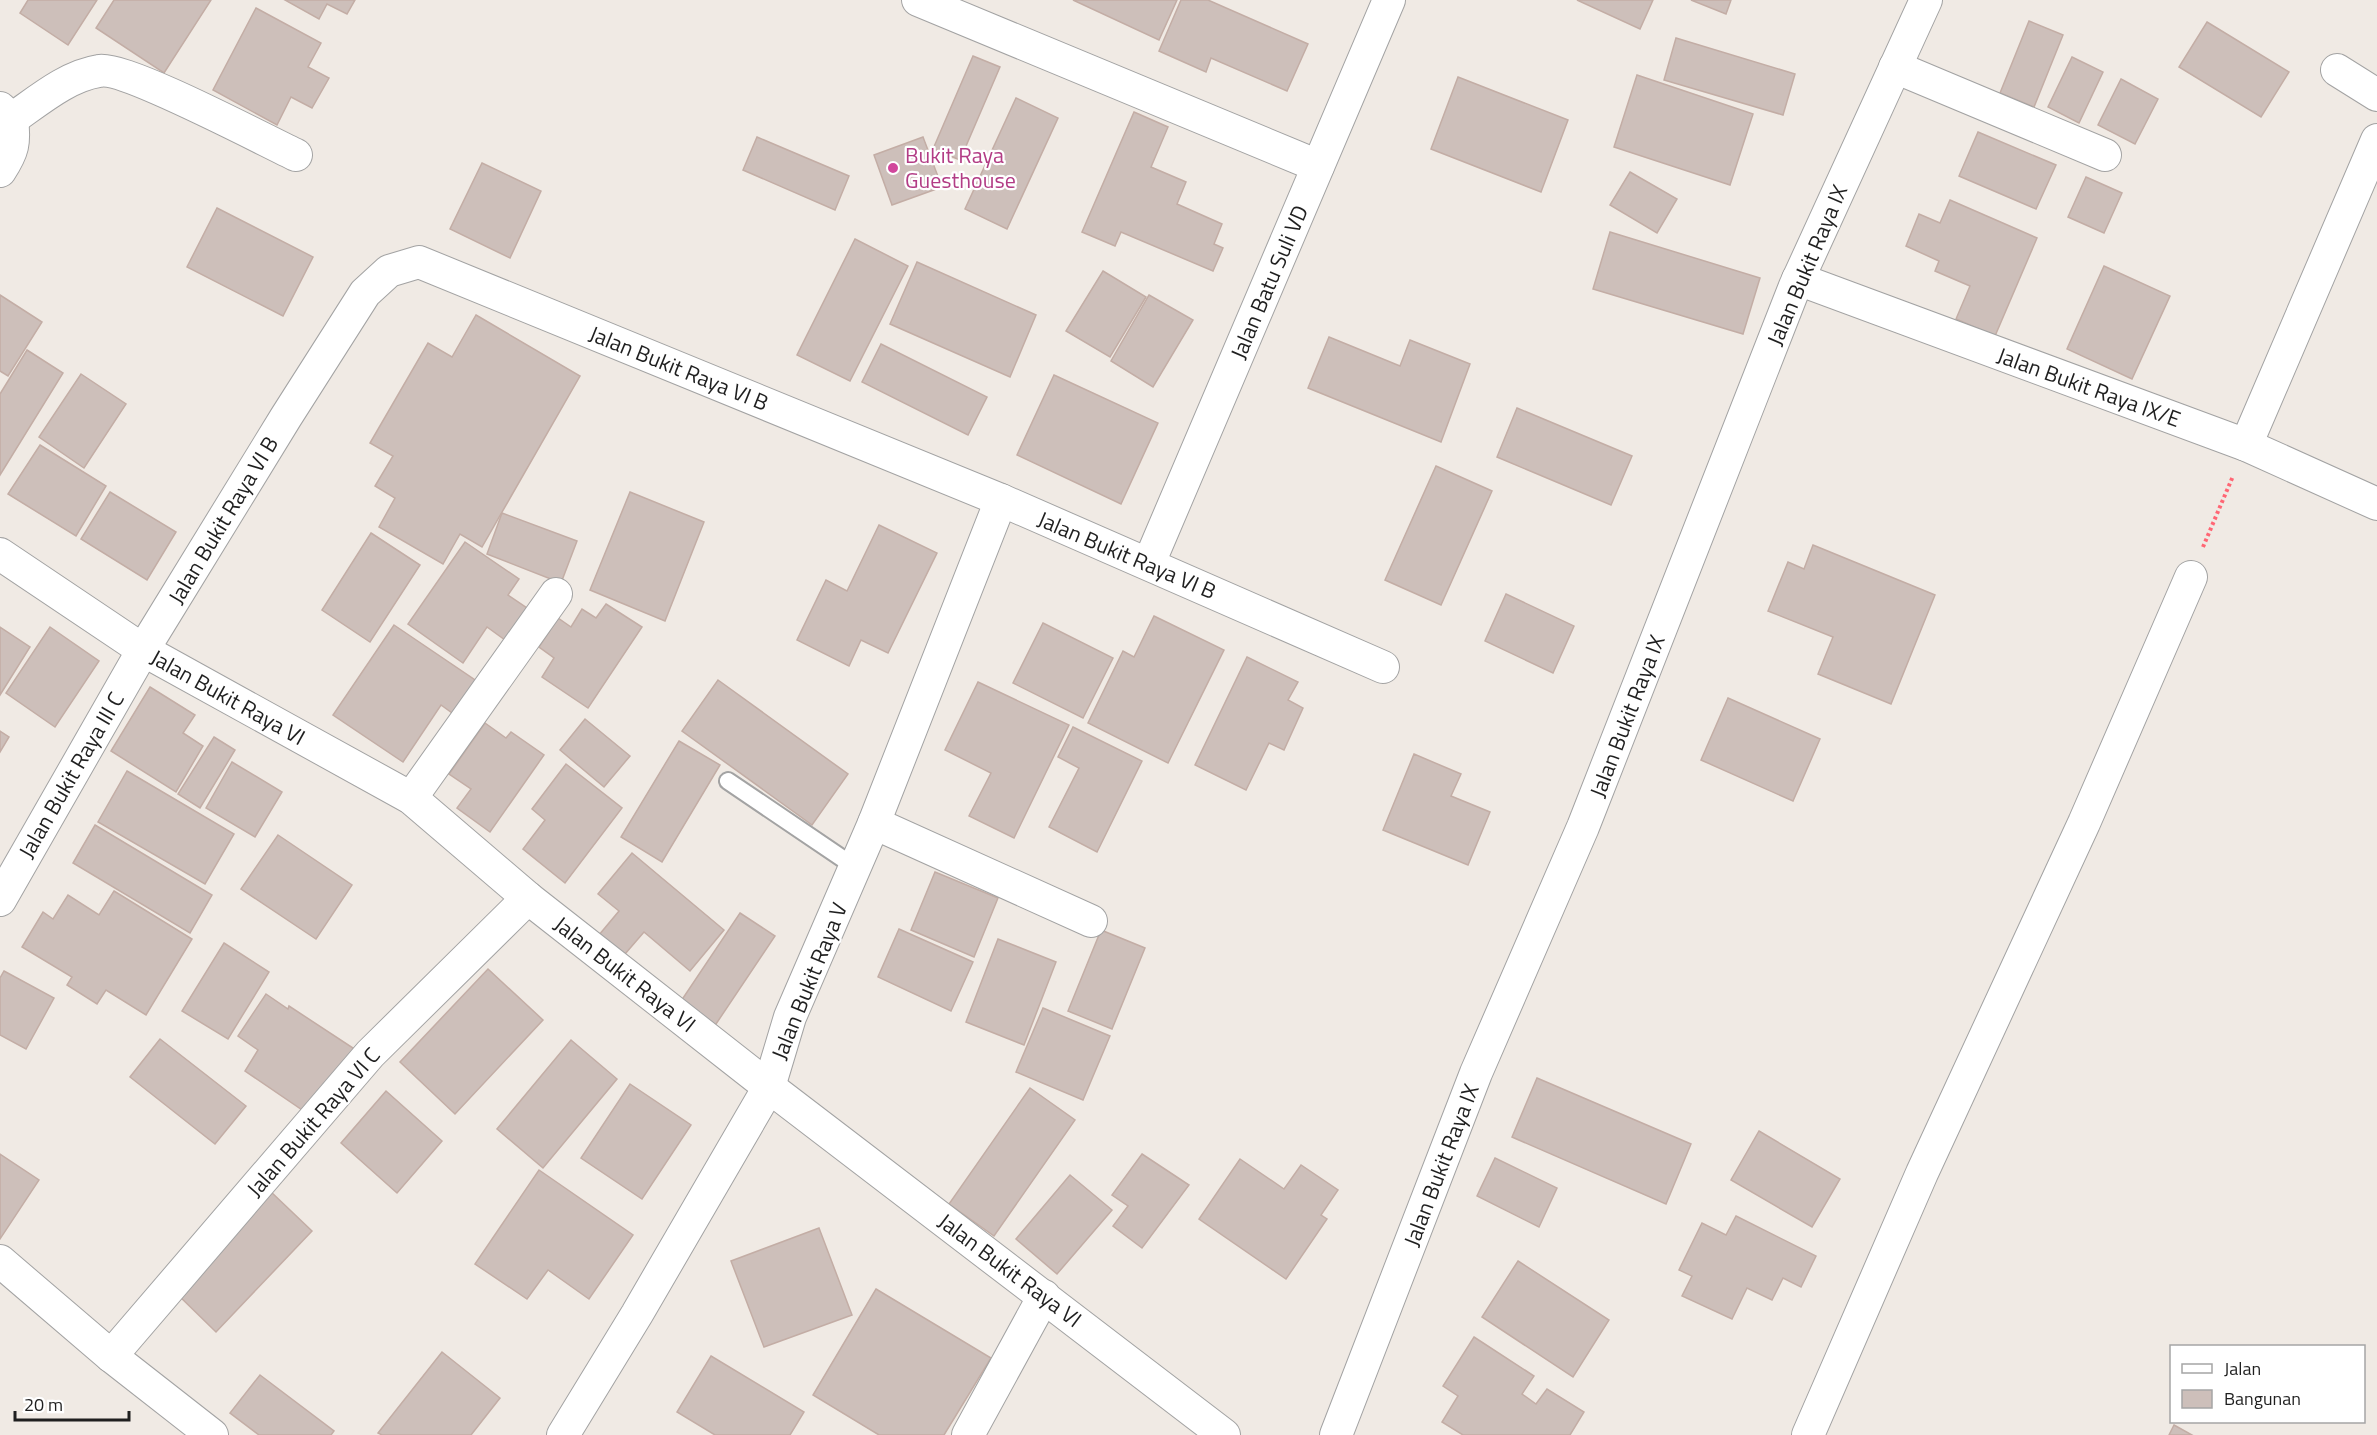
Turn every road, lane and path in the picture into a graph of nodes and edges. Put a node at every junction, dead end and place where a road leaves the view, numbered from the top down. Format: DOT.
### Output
graph roads {
  1 [pos="918,0"];
  2 [pos="1389,0"];
  3 [pos="1926,0"];
  4 [pos="1895,67"];
  5 [pos="2337,70"];
  6 [pos="2377,95"];
  7 [pos="6,113"];
  8 [pos="2377,140"];
  9 [pos="296,155"];
  10 [pos="2104,155"];
  11 [pos="1318,166"];
  12 [pos="0,171"];
  13 [pos="1798,279"];
  14 [pos="2246,445"];
  15 [pos="1001,501"];
  16 [pos="2377,504"];
  17 [pos="0,554"];
  18 [pos="1149,563"];
  19 [pos="2191,577"];
  20 [pos="556,594"];
  21 [pos="143,650"];
  22 [pos="1383,667"];
  23 [pos="728,780"];
  24 [pos="411,798"];
  25 [pos="874,823"];
  26 [pos="855,867"];
  27 [pos="528,898"];
  28 [pos="0,900"];
  29 [pos="1092,921"];
  30 [pos="769,1087"];
  31 [pos="0,1261"];
  32 [pos="1044,1296"];
  33 [pos="111,1356"];
  34 [pos="212,1435"];
  35 [pos="563,1435"];
  36 [pos="968,1435"];
  37 [pos="1224,1435"];
  38 [pos="1336,1435"];
  39 [pos="1808,1435"];
  1 -- 11 [label="street"];
  2 -- 11 [label="street, Jalan Batu Suli VD"];
  3 -- 4 [label="street, Jalan Bukit Raya IX"];
  4 -- 10 [label="street"];
  4 -- 13 [label="street, Jalan Bukit Raya IX"];
  5 -- 6 [label="street"];
  7 -- 9 [label="street"];
  7 -- 12 [label="street"];
  8 -- 14 [label="street"];
  11 -- 18 [label="street, Jalan Batu Suli VD"];
  13 -- 14 [label="street, Jalan Bukit Raya IX/E"];
  13 -- 38 [label="street, Jalan Bukit Raya IX"];
  14 -- 16 [label="street, Jalan Bukit Raya IX/E"];
  14 -- 19 [label="path"];
  15 -- 18 [label="street, Jalan Bukit Raya VI B"];
  15 -- 21 [label="street, Jalan Bukit Raya VI B"];
  15 -- 25 [label="street, Jalan Bukit Raya V"];
  17 -- 21 [label="street, Jalan Bukit Raya VI"];
  18 -- 22 [label="street, Jalan Bukit Raya VI B"];
  19 -- 39 [label="street"];
  20 -- 24 [label="street"];
  21 -- 24 [label="street, Jalan Bukit Raya VI"];
  21 -- 28 [label="street, Jalan Bukit Raya III C"];
  23 -- 26 [label="lane"];
  24 -- 27 [label="street, Jalan Bukit Raya VI"];
  25 -- 26 [label="street, Jalan Bukit Raya V"];
  25 -- 29 [label="street"];
  26 -- 30 [label="street, Jalan Bukit Raya V"];
  27 -- 30 [label="street, Jalan Bukit Raya VI"];
  27 -- 33 [label="street, Jalan Bukit Raya VI C"];
  30 -- 32 [label="street, Jalan Bukit Raya VI"];
  30 -- 35 [label="street, Jalan Bukit Raya V"];
  31 -- 33 [label="street"];
  32 -- 36 [label="street"];
  32 -- 37 [label="street, Jalan Bukit Raya VI"];
  33 -- 34 [label="street"];
}
